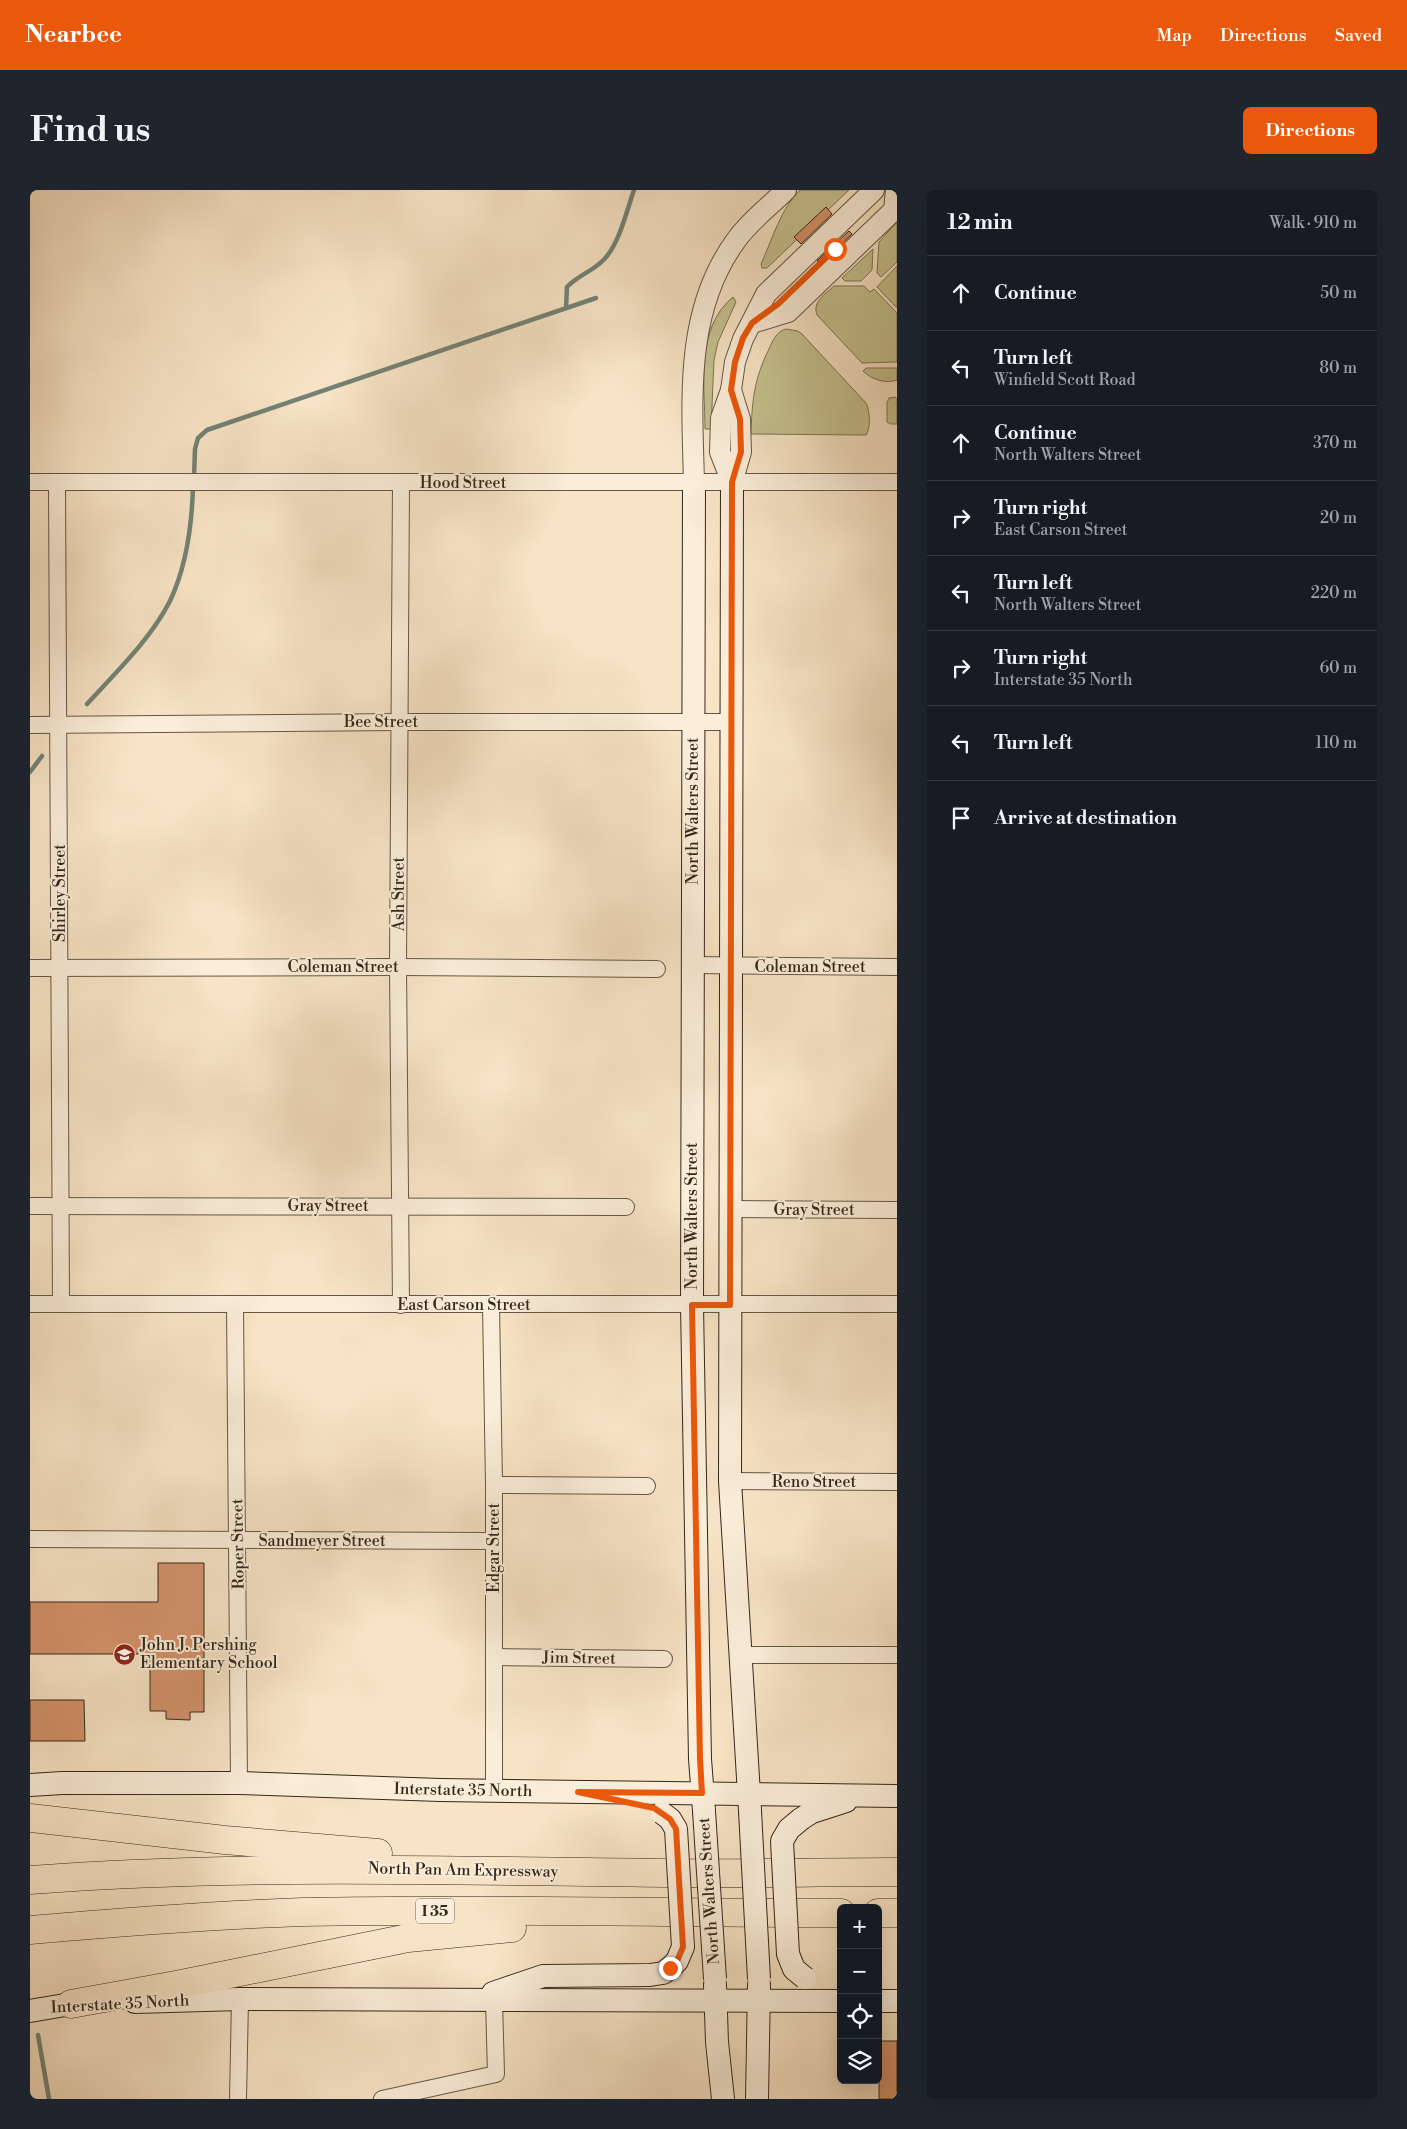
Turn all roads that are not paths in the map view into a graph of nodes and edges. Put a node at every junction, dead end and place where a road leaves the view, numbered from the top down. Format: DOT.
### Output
graph roads {
  1 [pos="786,190"];
  2 [pos="856,190"];
  3 [pos="874,190"];
  4 [pos="890,190"];
  5 [pos="896,190"];
  6 [pos="752,323"];
  7 [pos="30,482"];
  8 [pos="57,482"];
  9 [pos="694,482"];
  10 [pos="732,482"];
  11 [pos="897,482"];
  12 [pos="400,483"];
  13 [pos="400,722"];
  14 [pos="694,722"];
  15 [pos="732,722"];
  16 [pos="30,725"];
  17 [pos="59,725"];
  18 [pos="692,966"];
  19 [pos="732,966"];
  20 [pos="60,967"];
  21 [pos="398,967"];
  22 [pos="897,967"];
  23 [pos="30,968"];
  24 [pos="657,969"];
  25 [pos="30,1206"];
  26 [pos="62,1206"];
  27 [pos="400,1207"];
  28 [pos="626,1207"];
  29 [pos="732,1209"];
  30 [pos="897,1210"];
  31 [pos="30,1304"];
  32 [pos="61,1304"];
  33 [pos="897,1304"];
  34 [pos="235,1305"];
  35 [pos="400,1305"];
  36 [pos="491,1305"];
  37 [pos="692,1305"];
  38 [pos="730,1305"];
  39 [pos="730,1481"];
  40 [pos="897,1482"];
  41 [pos="494,1485"];
  42 [pos="647,1486"];
  43 [pos="30,1540"];
  44 [pos="238,1540"];
  45 [pos="494,1541"];
  46 [pos="742,1655"];
  47 [pos="897,1655"];
  48 [pos="494,1657"];
  49 [pos="664,1659"];
  50 [pos="239,1784"];
  51 [pos="30,1785"];
  52 [pos="494,1791"];
  53 [pos="578,1792"];
  54 [pos="862,1796"];
  55 [pos="897,1796"];
  56 [pos="703,1802"];
  57 [pos="750,1802"];
  58 [pos="30,1818"];
  59 [pos="897,1872"];
  60 [pos="668,1873"];
  61 [pos="30,1880"];
  62 [pos="664,1913"];
  63 [pos="837,1913"];
  64 [pos="882,1913"];
  65 [pos="897,1913"];
  66 [pos="30,1930"];
  67 [pos="715,1990"];
  68 [pos="758,1990"];
  69 [pos="837,1994"];
  70 [pos="240,1999"];
  71 [pos="485,2000"];
  72 [pos="837,2000"];
  73 [pos="882,2001"];
  74 [pos="897,2001"];
  75 [pos="71,2004"];
  76 [pos="30,2010"];
  77 [pos="238,2099"];
  78 [pos="382,2099"];
  79 [pos="723,2099"];
  80 [pos="757,2099"];
  1 -- 9 [label="street"];
  2 -- 6 [label="street"];
  3 -- 6 [label="street"];
  4 -- 6 [label="street"];
  5 -- 6 [label="street"];
  6 -- 10 [label="street"];
  7 -- 8 [label="street, Hood Street"];
  8 -- 12 [label="street, Hood Street"];
  8 -- 17 [label="street, Shirley Street"];
  9 -- 10 [label="street, Hood Street"];
  9 -- 12 [label="street, Hood Street"];
  9 -- 14 [label="main road, North Walters Street"];
  10 -- 11 [label="street, Hood Street"];
  10 -- 15 [label="main road"];
  12 -- 13 [label="street, Ash Street"];
  13 -- 14 [label="street, Bee Street"];
  13 -- 17 [label="street, Bee Street"];
  13 -- 21 [label="street, Ash Street"];
  14 -- 15 [label="street, Bee Street"];
  14 -- 18 [label="main road, North Walters Street"];
  15 -- 19 [label="main road"];
  16 -- 17 [label="street, Bee Street"];
  17 -- 20 [label="street, Shirley Street"];
  18 -- 19 [label="street, Coleman Street"];
  18 -- 37 [label="main road, North Walters Street"];
  19 -- 22 [label="street, Coleman Street"];
  19 -- 29 [label="main road"];
  20 -- 21 [label="street, Coleman Street"];
  20 -- 23 [label="street, Coleman Street"];
  20 -- 26 [label="street, Shirley Street"];
  21 -- 24 [label="street, Coleman Street"];
  21 -- 27 [label="street, Ash Street"];
  25 -- 26 [label="street, Gray Street"];
  26 -- 27 [label="street, Gray Street"];
  26 -- 32 [label="street, Shirley Street"];
  27 -- 28 [label="street, Gray Street"];
  27 -- 35 [label="street, Ash Street"];
  29 -- 30 [label="street, Gray Street"];
  29 -- 38 [label="main road"];
  31 -- 32 [label="street, East Carson Street"];
  32 -- 34 [label="street, East Carson Street"];
  33 -- 38 [label="street, East Carson Street"];
  34 -- 35 [label="street, East Carson Street"];
  34 -- 44 [label="street, Roper Street"];
  35 -- 36 [label="street, East Carson Street"];
  36 -- 37 [label="street, East Carson Street"];
  36 -- 41 [label="street, Edgar Street"];
  37 -- 38 [label="street, East Carson Street"];
  37 -- 56 [label="main road, North Walters Street"];
  38 -- 39 [label="main road"];
  39 -- 40 [label="street, Reno Street"];
  39 -- 46 [label="main road"];
  41 -- 42 [label="street"];
  41 -- 45 [label="street, Edgar Street"];
  43 -- 44 [label="street, Sandmeyer Street"];
  44 -- 45 [label="street, Sandmeyer Street"];
  44 -- 50 [label="street, Roper Street"];
  45 -- 48 [label="street, Edgar Street"];
  46 -- 47 [label="street"];
  46 -- 57 [label="main road"];
  48 -- 49 [label="street, Jim Street"];
  48 -- 52 [label="street, Edgar Street"];
  50 -- 51 [label="main road, Interstate 35 North"];
  50 -- 52 [label="main road, Interstate 35 North"];
  52 -- 53 [label="main road, Interstate 35 North"];
  53 -- 56 [label="main road, Interstate 35 North"];
  53 -- 71 [label="main road, bridge"];
  54 -- 55 [label="main road, Interstate 35 North"];
  54 -- 57 [label="main road, Interstate 35 North"];
  54 -- 69 [label="main road, bridge"];
  56 -- 57 [label="main road, Interstate 35 North"];
  56 -- 67 [label="main road, North Walters Street, bridge"];
  57 -- 68 [label="main road, bridge"];
  58 -- 60 [label="highway"];
  59 -- 60 [label="highway, North Pan Am Expressway"];
  60 -- 61 [label="highway, North Pan Am Expressway"];
  62 -- 63 [label="highway, I 35"];
  62 -- 66 [label="highway, I 35"];
  62 -- 75 [label="highway"];
  64 -- 65 [label="highway"];
  67 -- 68 [label="main road, Interstate 35 North"];
  67 -- 71 [label="main road, Interstate 35 North"];
  67 -- 79 [label="main road, North Walters Street"];
  68 -- 72 [label="main road, Interstate 35 North"];
  68 -- 80 [label="main road"];
  70 -- 71 [label="main road, Interstate 35 North"];
  70 -- 75 [label="main road, Interstate 35 North"];
  70 -- 77 [label="street"];
  71 -- 78 [label="street"];
  73 -- 74 [label="main road"];
  75 -- 76 [label="main road, Interstate 35 North"];
}
